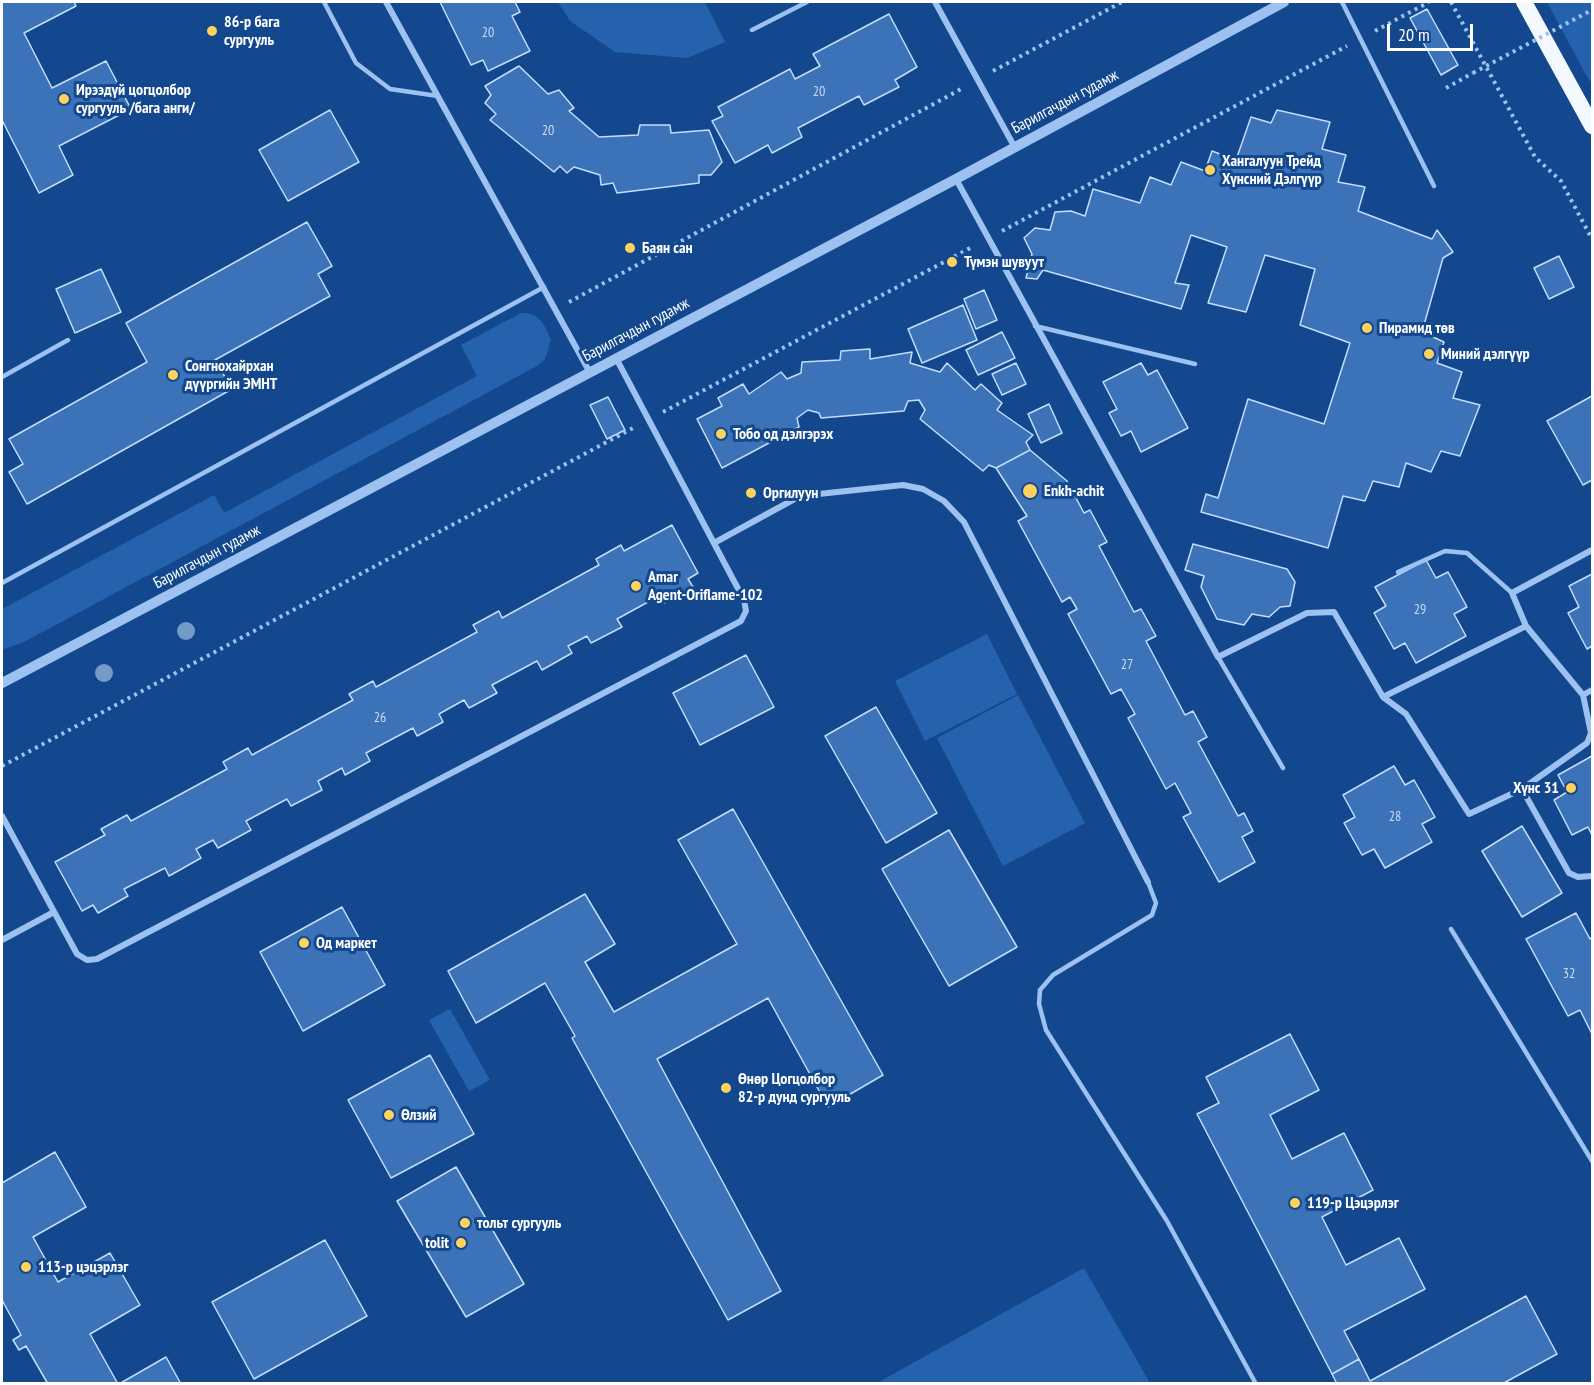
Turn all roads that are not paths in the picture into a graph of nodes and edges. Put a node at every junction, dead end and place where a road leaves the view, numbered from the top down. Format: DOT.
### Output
graph roads {
  1 [pos="324,2"];
  2 [pos="386,2"];
  3 [pos="807,2"];
  4 [pos="935,2"];
  5 [pos="1284,2"];
  6 [pos="1342,2"];
  7 [pos="1524,2"];
  8 [pos="752,30"];
  9 [pos="438,96"];
  10 [pos="1593,126"];
  11 [pos="1014,146"];
  12 [pos="956,179"];
  13 [pos="1434,186"];
  14 [pos="544,286"];
  15 [pos="1035,326"];
  16 [pos="68,340"];
  17 [pos="616,358"];
  18 [pos="1196,363"];
  19 [pos="589,371"];
  20 [pos="2,378"];
  21 [pos="714,543"];
  22 [pos="1593,550"];
  23 [pos="1398,572"];
  24 [pos="2,583"];
  25 [pos="1512,593"];
  26 [pos="1526,626"];
  27 [pos="1218,657"];
  28 [pos="2,683"];
  29 [pos="1593,690"];
  30 [pos="1583,695"];
  31 [pos="1383,697"];
  32 [pos="1283,768"];
  33 [pos="1522,789"];
  34 [pos="2,816"];
  35 [pos="1593,876"];
  36 [pos="1148,882"];
  37 [pos="54,912"];
  38 [pos="1451,929"];
  39 [pos="2,940"];
  40 [pos="1593,1161"];
  41 [pos="1256,1383"];
  1 -- 9 [label="lane"];
  2 -- 9 [label="street"];
  3 -- 8 [label="lane"];
  4 -- 11 [label="street"];
  5 -- 11 [label="street, Барилгачдын гудамж"];
  6 -- 13 [label="lane"];
  7 -- 10 [label="highway"];
  9 -- 14 [label="street"];
  11 -- 12 [label="street, Барилгачдын гудамж"];
  12 -- 15 [label="street"];
  12 -- 17 [label="street, Барилгачдын гудамж"];
  14 -- 19 [label="street"];
  14 -- 24 [label="lane"];
  15 -- 18 [label="lane"];
  15 -- 27 [label="street"];
  16 -- 20 [label="lane"];
  17 -- 19 [label="street, Барилгачдын гудамж"];
  17 -- 21 [label="street"];
  19 -- 28 [label="street, Барилгачдын гудамж"];
  21 -- 36 [label="street"];
  21 -- 37 [label="street"];
  22 -- 25 [label="street"];
  23 -- 25 [label="lane"];
  25 -- 26 [label="street"];
  26 -- 30 [label="street"];
  26 -- 31 [label="street"];
  27 -- 31 [label="street"];
  27 -- 32 [label="lane"];
  29 -- 30 [label="street"];
  30 -- 33 [label="street"];
  31 -- 33 [label="street"];
  33 -- 35 [label="street"];
  34 -- 37 [label="street"];
  36 -- 41 [label="lane"];
  37 -- 39 [label="street"];
  38 -- 40 [label="lane"];
}
